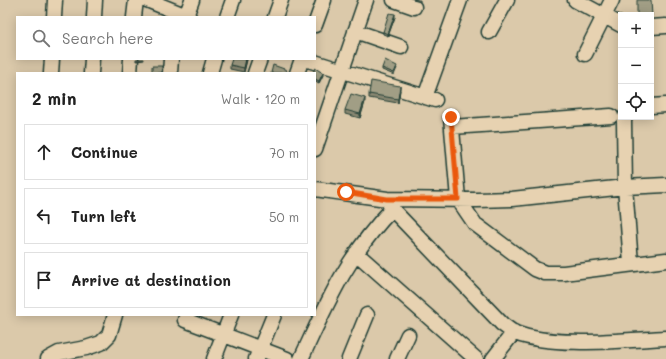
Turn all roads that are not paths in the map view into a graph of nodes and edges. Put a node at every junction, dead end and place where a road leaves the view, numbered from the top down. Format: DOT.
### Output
graph roads {
  1 [pos="55,0"];
  2 [pos="95,0"];
  3 [pos="136,0"];
  4 [pos="149,0"];
  5 [pos="192,0"];
  6 [pos="233,0"];
  7 [pos="281,0"];
  8 [pos="324,0"];
  9 [pos="366,0"];
  10 [pos="394,0"];
  11 [pos="460,0"];
  12 [pos="507,0"];
  13 [pos="575,0"];
  14 [pos="612,0"];
  15 [pos="414,7"];
  16 [pos="54,16"];
  17 [pos="94,16"];
  18 [pos="134,16"];
  19 [pos="188,16"];
  20 [pos="227,16"];
  21 [pos="275,16"];
  22 [pos="603,16"];
  23 [pos="316,22"];
  24 [pos="618,24"];
  25 [pos="666,26"];
  26 [pos="654,27"];
  27 [pos="355,31"];
  28 [pos="490,32"];
  29 [pos="401,47"];
  30 [pos="585,54"];
  31 [pos="52,60"];
  32 [pos="92,60"];
  33 [pos="130,60"];
  34 [pos="171,60"];
  35 [pos="214,60"];
  36 [pos="260,60"];
  37 [pos="304,60"];
  38 [pos="307,60"];
  39 [pos="342,71"];
  40 [pos="51,72"];
  41 [pos="91,72"];
  42 [pos="130,72"];
  43 [pos="170,72"];
  44 [pos="210,72"];
  45 [pos="255,72"];
  46 [pos="298,72"];
  47 [pos="666,105"];
  48 [pos="654,106"];
  49 [pos="610,116"];
  50 [pos="624,120"];
  51 [pos="316,146"];
  52 [pos="666,185"];
  53 [pos="626,187"];
  54 [pos="316,188"];
  55 [pos="458,199"];
  56 [pos="389,204"];
  57 [pos="356,253"];
  58 [pos="666,260"];
  59 [pos="632,263"];
  60 [pos="367,315"];
  61 [pos="115,316"];
  62 [pos="187,316"];
  63 [pos="231,316"];
  64 [pos="274,316"];
  65 [pos="514,332"];
  66 [pos="223,335"];
  67 [pos="408,335"];
  68 [pos="666,338"];
  69 [pos="258,354"];
  70 [pos="48,359"];
  71 [pos="214,359"];
  72 [pos="287,359"];
  73 [pos="301,359"];
  74 [pos="349,359"];
  75 [pos="397,359"];
  76 [pos="476,359"];
  77 [pos="493,359"];
  1 -- 16 [label="street"];
  2 -- 17 [label="street"];
  3 -- 18 [label="street"];
  4 -- 19 [label="street"];
  5 -- 19 [label="street"];
  6 -- 20 [label="street"];
  7 -- 21 [label="street"];
  8 -- 23 [label="street"];
  9 -- 27 [label="street"];
  10 -- 15 [label="street"];
  11 -- 39 [label="street"];
  12 -- 28 [label="street"];
  13 -- 22 [label="street"];
  14 -- 22 [label="street"];
  22 -- 24 [label="street"];
  22 -- 30 [label="street"];
  25 -- 26 [label="street"];
  27 -- 29 [label="street"];
  27 -- 39 [label="street"];
  31 -- 40 [label="street"];
  32 -- 41 [label="street"];
  33 -- 42 [label="street"];
  34 -- 43 [label="street"];
  35 -- 44 [label="street"];
  36 -- 45 [label="street"];
  37 -- 46 [label="street"];
  38 -- 39 [label="street"];
  39 -- 51 [label="street"];
  47 -- 48 [label="street"];
  49 -- 55 [label="street"];
  50 -- 53 [label="street"];
  52 -- 53 [label="street"];
  53 -- 55 [label="street"];
  53 -- 59 [label="street"];
  54 -- 56 [label="street"];
  55 -- 56 [label="street"];
  55 -- 59 [label="street"];
  56 -- 57 [label="street"];
  56 -- 65 [label="street"];
  57 -- 73 [label="street"];
  57 -- 76 [label="street"];
  58 -- 59 [label="street"];
  60 -- 74 [label="street"];
  61 -- 70 [label="street"];
  62 -- 66 [label="street"];
  63 -- 66 [label="street"];
  64 -- 69 [label="street"];
  65 -- 68 [label="street"];
  65 -- 77 [label="street"];
  66 -- 69 [label="street"];
  66 -- 71 [label="street"];
  67 -- 75 [label="street"];
  69 -- 72 [label="street"];
}
